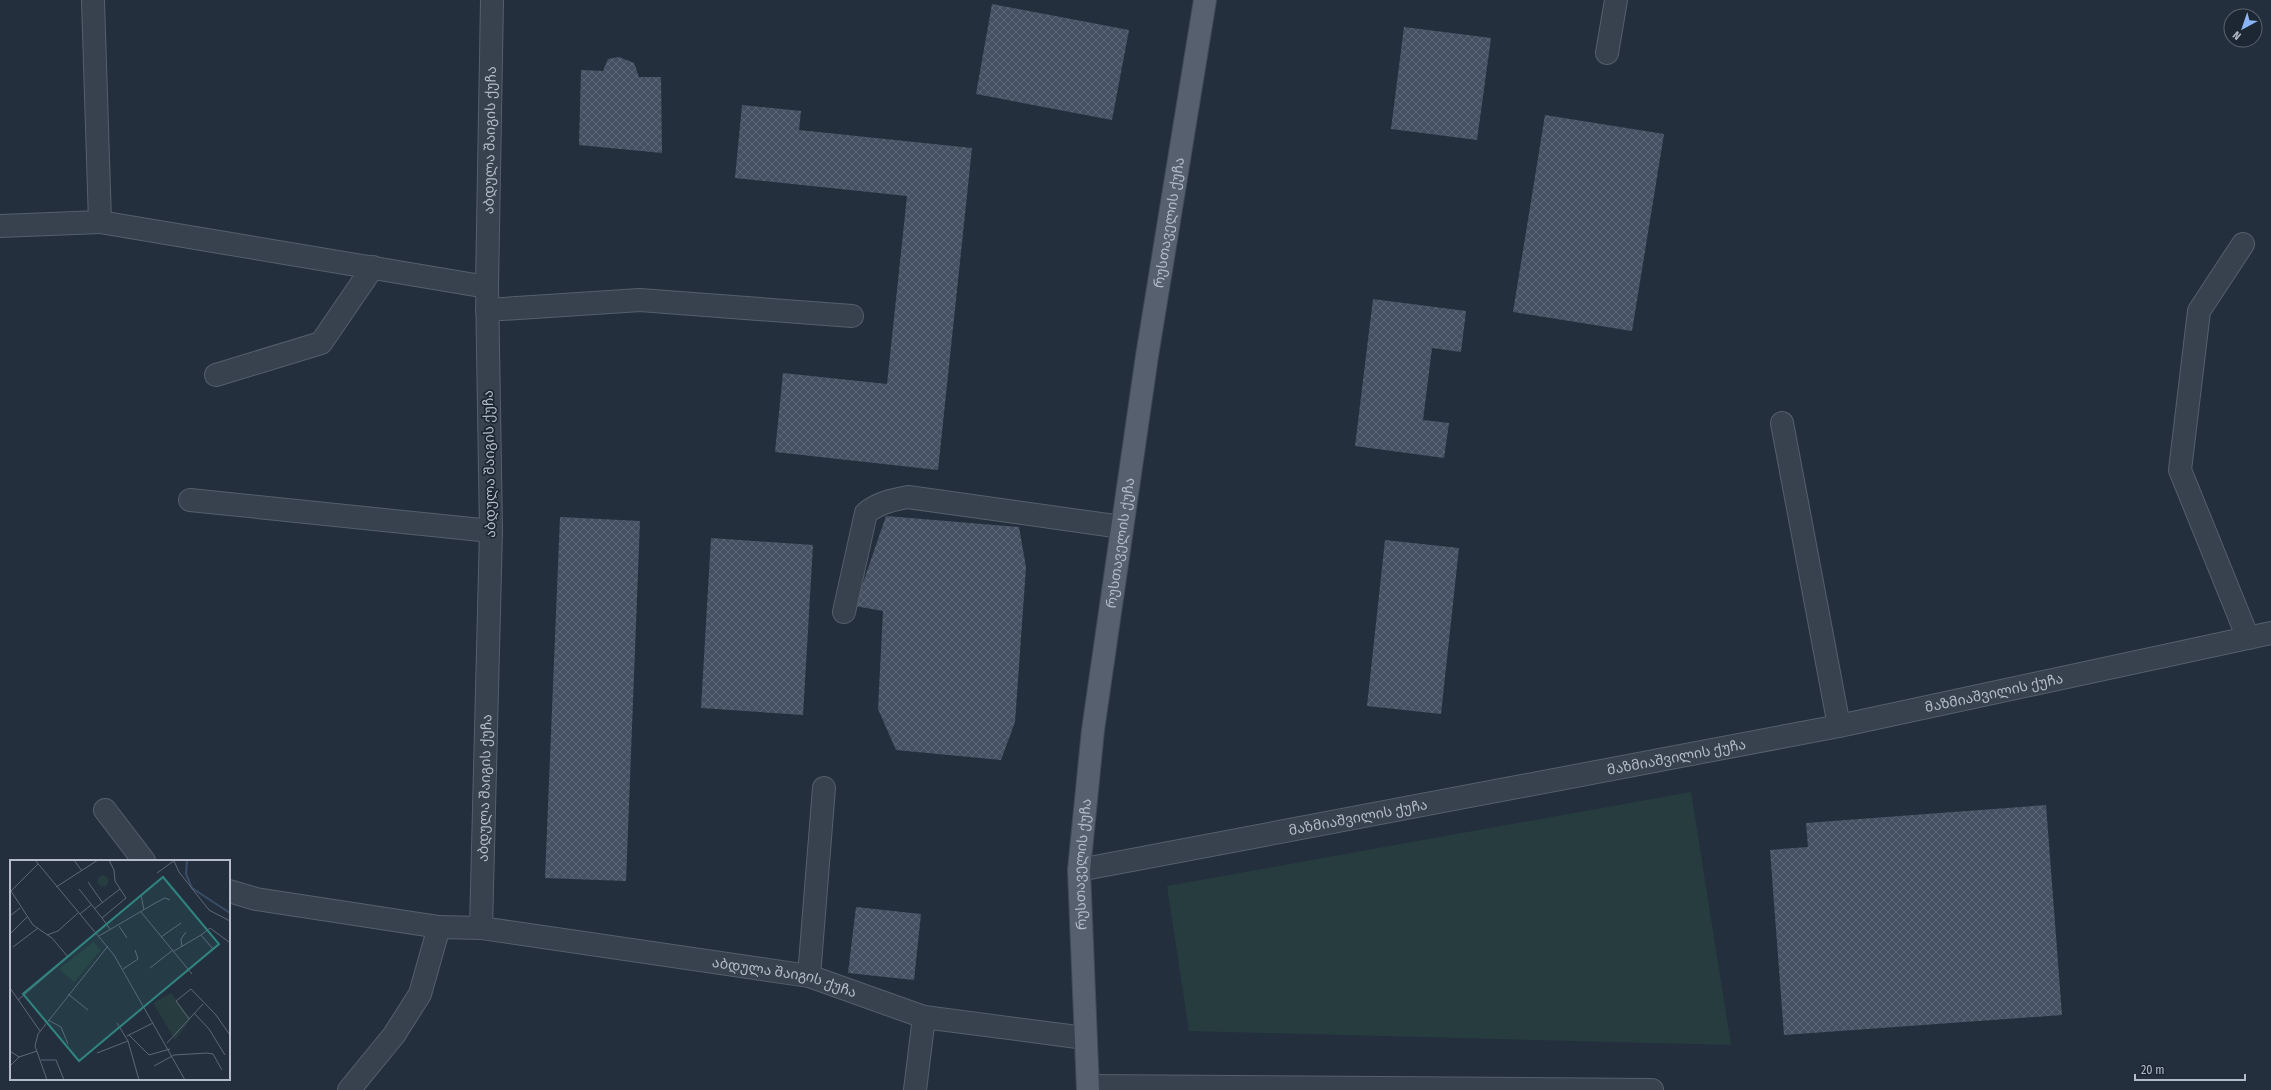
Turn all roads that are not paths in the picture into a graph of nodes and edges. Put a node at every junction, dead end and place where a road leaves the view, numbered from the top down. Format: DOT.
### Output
graph roads {
  1 [pos="492,0"];
  2 [pos="1205,0"];
  3 [pos="1616,0"];
  4 [pos="93,1"];
  5 [pos="1607,53"];
  6 [pos="100,222"];
  7 [pos="0,226"];
  8 [pos="2243,244"];
  9 [pos="373,267"];
  10 [pos="487,287"];
  11 [pos="488,310"];
  12 [pos="852,316"];
  13 [pos="216,375"];
  14 [pos="1782,423"];
  15 [pos="190,500"];
  16 [pos="1122,527"];
  17 [pos="491,531"];
  18 [pos="844,612"];
  19 [pos="2271,633"];
  20 [pos="2248,638"];
  21 [pos="1839,726"];
  22 [pos="824,788"];
  23 [pos="105,810"];
  24 [pos="143,860"];
  25 [pos="1079,870"];
  26 [pos="230,891"];
  27 [pos="439,927"];
  28 [pos="481,928"];
  29 [pos="809,976"];
  30 [pos="924,1017"];
  31 [pos="1086,1038"];
  32 [pos="1088,1088"];
  33 [pos="1548,1089"];
  34 [pos="348,1090"];
  35 [pos="915,1090"];
  36 [pos="1652,1090"];
  1 -- 10 [label="street, აბდულა შაიგის ქუჩა"];
  2 -- 16 [label="main road, რუსთაველის ქუჩა"];
  3 -- 5 [label="street"];
  4 -- 6 [label="street"];
  6 -- 7 [label="street"];
  6 -- 9 [label="street"];
  8 -- 20 [label="street"];
  9 -- 10 [label="street"];
  9 -- 13 [label="street"];
  10 -- 11 [label="street, აბდულა შაიგის ქუჩა"];
  11 -- 12 [label="street"];
  11 -- 17 [label="street, აბდულა შაიგის ქუჩა"];
  14 -- 21 [label="street"];
  15 -- 17 [label="street"];
  16 -- 18 [label="street"];
  16 -- 25 [label="main road, რუსთაველის ქუჩა"];
  17 -- 28 [label="street, აბდულა შაიგის ქუჩა"];
  19 -- 20 [label="street, მაზმიაშვილის ქუჩა"];
  20 -- 21 [label="street, მაზმიაშვილის ქუჩა"];
  21 -- 25 [label="street, მაზმიაშვილის ქუჩა"];
  22 -- 29 [label="street"];
  23 -- 24 [label="street"];
  25 -- 31 [label="main road, რუსთაველის ქუჩა"];
  26 -- 27 [label="street, აბდულა შაიგის ქუჩა"];
  27 -- 28 [label="street, აბდულა შაიგის ქუჩა"];
  27 -- 34 [label="street"];
  28 -- 29 [label="street, აბდულა შაიგის ქუჩა"];
  29 -- 30 [label="street, აბდულა შაიგის ქუჩა"];
  30 -- 31 [label="street, აბდულა შაიგის ქუჩა"];
  30 -- 35 [label="street"];
  31 -- 32 [label="main road, რუსთაველის ქუჩა"];
  32 -- 33 [label="street"];
  33 -- 36 [label="street"];
}
